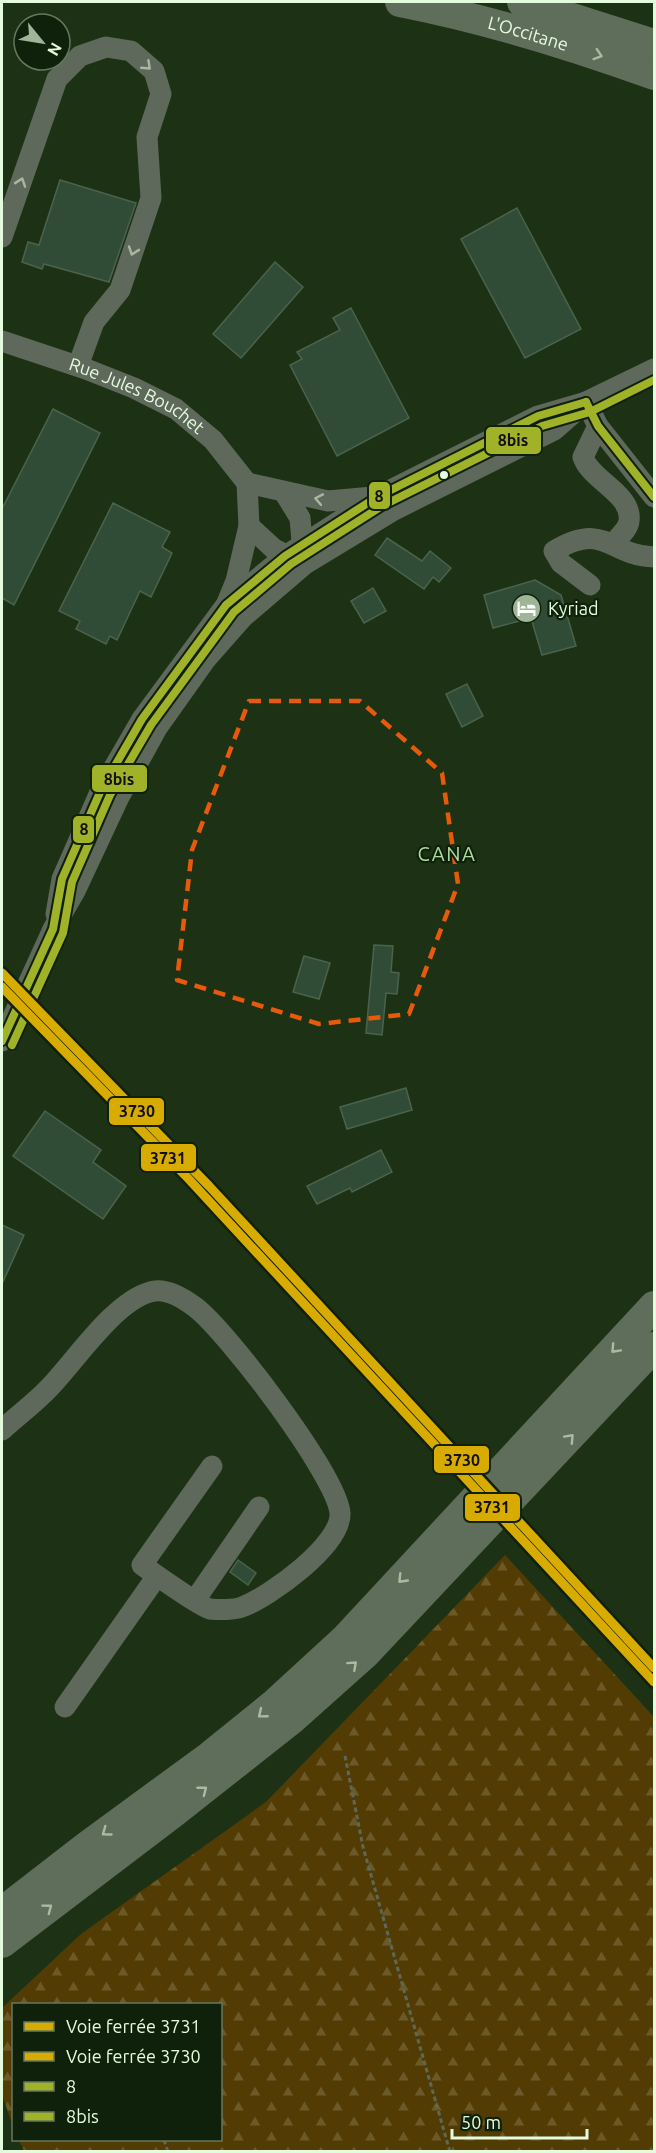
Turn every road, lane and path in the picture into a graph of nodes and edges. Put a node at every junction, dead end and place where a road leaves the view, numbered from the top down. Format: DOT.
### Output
graph roads {
  1 [pos="400,2"];
  2 [pos="522,2"];
  3 [pos="654,44"];
  4 [pos="654,75"];
  5 [pos="2,237"];
  6 [pos="2,341"];
  7 [pos="78,366"];
  8 [pos="654,369"];
  9 [pos="586,402"];
  10 [pos="598,426"];
  11 [pos="247,483"];
  12 [pos="284,492"];
  13 [pos="377,497"];
  14 [pos="654,497"];
  15 [pos="249,526"];
  16 [pos="613,544"];
  17 [pos="297,555"];
  18 [pos="654,557"];
  19 [pos="590,585"];
  20 [pos="226,604"];
  21 [pos="53,930"];
  22 [pos="2,1041"];
  23 [pos="654,1306"];
  24 [pos="654,1347"];
  25 [pos="2,1430"];
  26 [pos="212,1466"];
  27 [pos="520,1472"];
  28 [pos="260,1507"];
  29 [pos="157,1576"];
  30 [pos="195,1600"];
  31 [pos="65,1707"];
  32 [pos="345,1756"];
  33 [pos="2,1912"];
  34 [pos="2,1943"];
  35 [pos="450,2151"];
  1 -- 4 [label="highway, L'Occitane, one-way"];
  2 -- 3 [label="highway, L'Occitane"];
  5 -- 7 [label="street, one-way"];
  6 -- 7 [label="street, Rue Jules Bouchet"];
  7 -- 11 [label="street, Rue Jules Bouchet"];
  8 -- 9 [label="street"];
  9 -- 10 [label="street"];
  9 -- 13 [label="street"];
  9 -- 17 [label="street"];
  10 -- 14 [label="street"];
  10 -- 16 [label="street"];
  11 -- 12 [label="street"];
  11 -- 15 [label="street"];
  13 -- 12 [label="street, one-way"];
  12 -- 17 [label="street"];
  13 -- 17 [label="street"];
  15 -- 17 [label="street"];
  15 -- 20 [label="street"];
  16 -- 18 [label="street"];
  16 -- 19 [label="street"];
  17 -- 20 [label="street"];
  17 -- 21 [label="street"];
  20 -- 21 [label="street"];
  21 -- 22 [label="street"];
  23 -- 27 [label="highway, one-way"];
  27 -- 24 [label="highway, one-way"];
  25 -- 30 [label="street"];
  26 -- 29 [label="street"];
  27 -- 33 [label="highway, one-way"];
  34 -- 27 [label="highway, one-way"];
  28 -- 30 [label="street"];
  29 -- 30 [label="street"];
  29 -- 31 [label="street"];
  32 -- 35 [label="path"];
}
